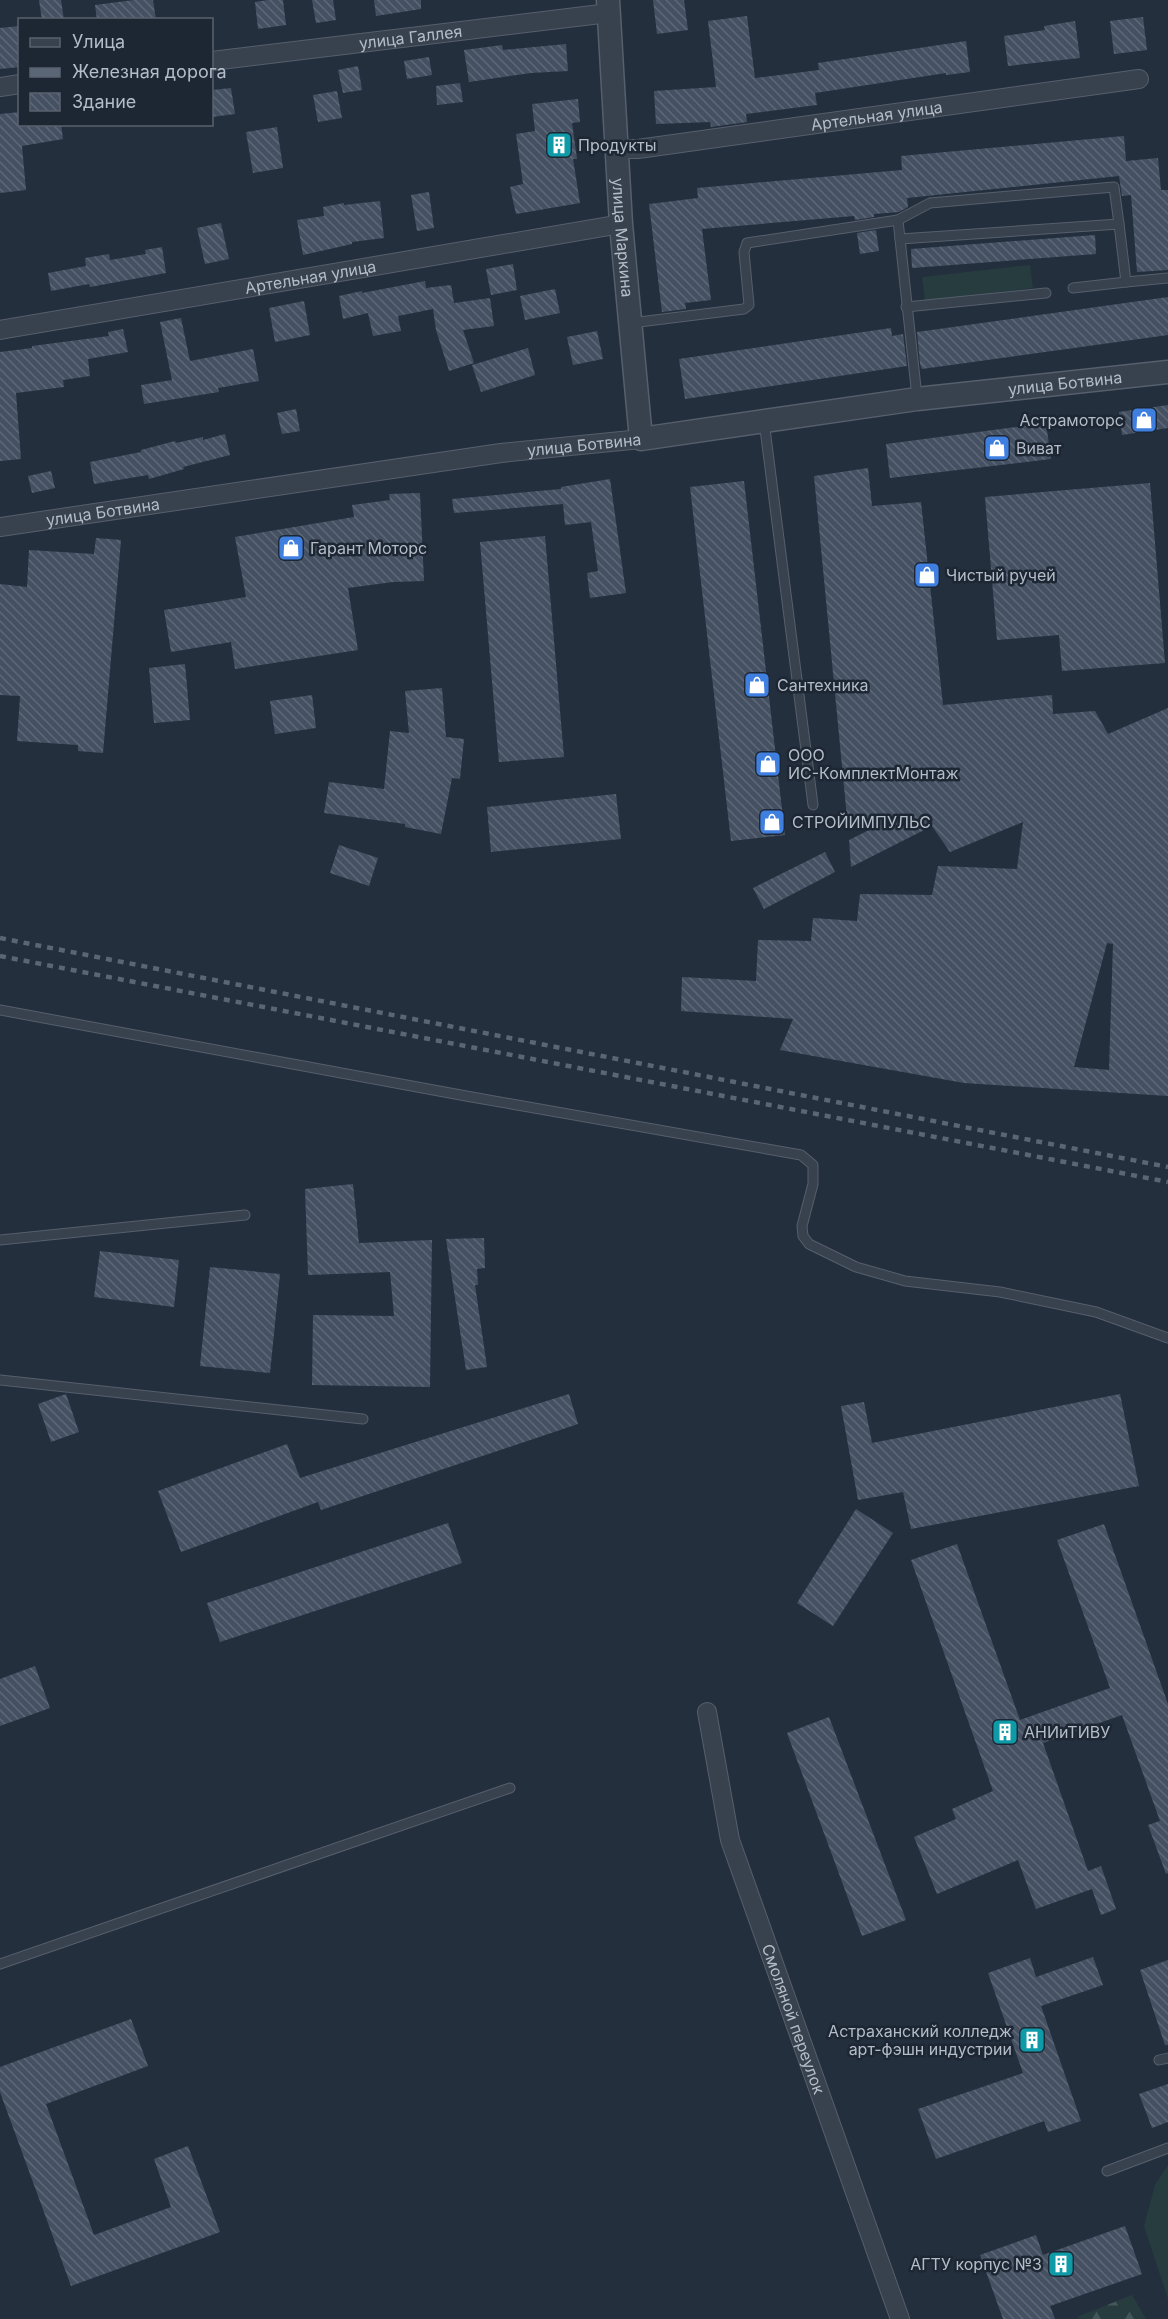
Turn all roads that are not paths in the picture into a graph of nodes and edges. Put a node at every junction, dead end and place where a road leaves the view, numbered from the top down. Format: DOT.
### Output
graph roads {
  1 [pos="608,7"];
  2 [pos="213,61"];
  3 [pos="1139,79"];
  4 [pos="18,84"];
  5 [pos="0,87"];
  6 [pos="615,149"];
  7 [pos="898,220"];
  8 [pos="621,224"];
  9 [pos="1119,224"];
  10 [pos="900,239"];
  11 [pos="1168,278"];
  12 [pos="1126,282"];
  13 [pos="1073,288"];
  14 [pos="1046,293"];
  15 [pos="906,308"];
  16 [pos="629,324"];
  17 [pos="0,330"];
  18 [pos="1168,372"];
  19 [pos="917,399"];
  20 [pos="764,421"];
  21 [pos="641,439"];
  22 [pos="0,527"];
  23 [pos="813,805"];
  24 [pos="0,1010"];
  25 [pos="245,1215"];
  26 [pos="0,1240"];
  27 [pos="1168,1338"];
  28 [pos="0,1380"];
  29 [pos="363,1419"];
  30 [pos="707,1712"];
  31 [pos="510,1788"];
  32 [pos="0,1964"];
  33 [pos="1168,2148"];
  34 [pos="1107,2171"];
  35 [pos="900,2319"];
  1 -- 2 [label="street, улица Галлея"];
  1 -- 6 [label="street, улица Маркина"];
  3 -- 6 [label="street, Артельная улица"];
  4 -- 5 [label="street"];
  6 -- 8 [label="street, улица Маркина"];
  7 -- 9 [label="lane"];
  7 -- 10 [label="lane"];
  7 -- 16 [label="lane"];
  8 -- 16 [label="street, улица Маркина"];
  8 -- 17 [label="street, Артельная улица"];
  9 -- 10 [label="lane"];
  9 -- 12 [label="lane"];
  10 -- 15 [label="lane"];
  11 -- 12 [label="lane"];
  12 -- 13 [label="lane"];
  14 -- 15 [label="lane"];
  15 -- 19 [label="lane"];
  16 -- 21 [label="street, улица Маркина"];
  18 -- 19 [label="street, улица Ботвина"];
  19 -- 20 [label="street, улица Ботвина"];
  20 -- 21 [label="street, улица Ботвина"];
  20 -- 23 [label="lane"];
  21 -- 22 [label="street, улица Ботвина"];
  24 -- 27 [label="lane"];
  25 -- 26 [label="lane"];
  28 -- 29 [label="lane"];
  30 -- 35 [label="street, Смоляной переулок"];
  31 -- 32 [label="lane"];
  33 -- 34 [label="lane"];
}
